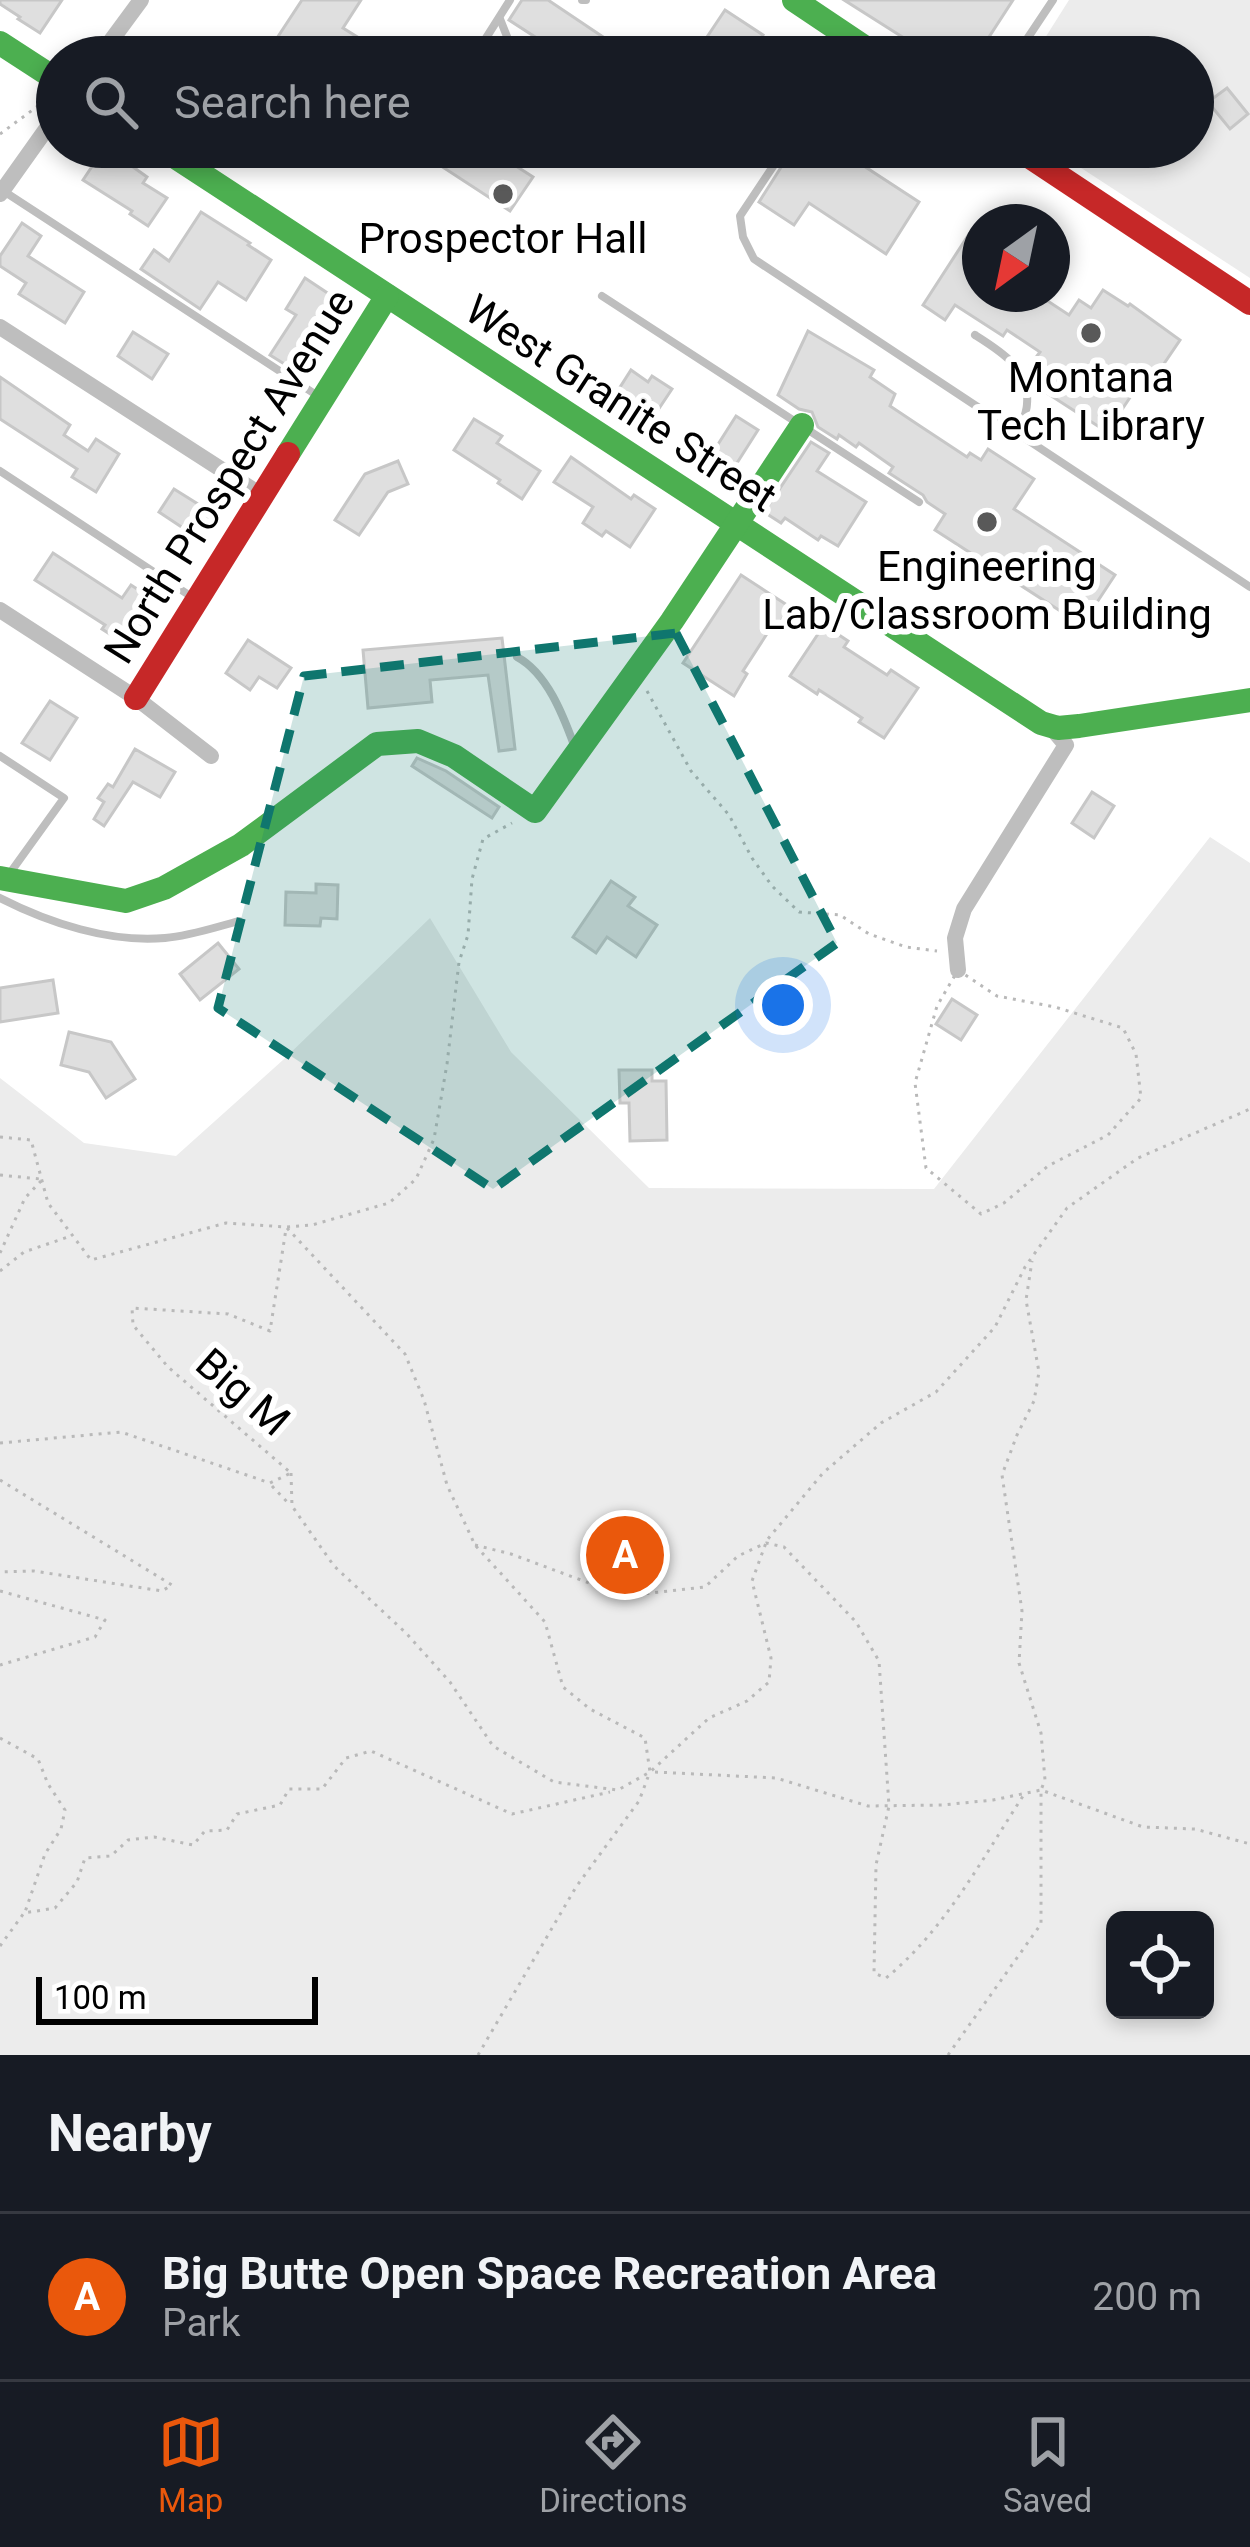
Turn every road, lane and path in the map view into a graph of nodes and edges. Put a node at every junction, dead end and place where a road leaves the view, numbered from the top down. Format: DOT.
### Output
graph roads {
  1 [pos="141,0"];
  2 [pos="510,0"];
  3 [pos="794,0"];
  4 [pos="1053,0"];
  5 [pos="499,18"];
  6 [pos="114,36"];
  7 [pos="487,36"];
  8 [pos="507,36"];
  9 [pos="841,36"];
  10 [pos="1029,36"];
  11 [pos="0,43"];
  12 [pos="36,80"];
  13 [pos="36,110"];
  14 [pos="36,129"];
  15 [pos="0,134"];
  16 [pos="192,168"];
  17 [pos="772,168"];
  18 [pos="1047,168"];
  19 [pos="1,192"];
  20 [pos="387,296"];
  21 [pos="602,296"];
  22 [pos="1250,303"];
  23 [pos="0,327"];
  24 [pos="975,335"];
  25 [pos="322,399"];
  26 [pos="802,425"];
  27 [pos="1018,434"];
  28 [pos="0,471"];
  29 [pos="261,495"];
  30 [pos="919,502"];
  31 [pos="735,525"];
  32 [pos="1250,587"];
  33 [pos="197,600"];
  34 [pos="0,610"];
  35 [pos="517,657"];
  36 [pos="638,668"];
  37 [pos="136,698"];
  38 [pos="1250,700"];
  39 [pos="1046,725"];
  40 [pos="577,752"];
  41 [pos="0,756"];
  42 [pos="211,756"];
  43 [pos="535,811"];
  44 [pos="2,885"];
  45 [pos="239,921"];
  46 [pos="957,962"];
  47 [pos="1250,1109"];
  48 [pos="0,1136"];
  49 [pos="0,1175"];
  50 [pos="42,1180"];
  51 [pos="286,1227"];
  52 [pos="72,1235"];
  53 [pos="0,1253"];
  54 [pos="1033,1256"];
  55 [pos="0,1271"];
  56 [pos="0,1443"];
  57 [pos="291,1473"];
  58 [pos="0,1480"];
  59 [pos="270,1483"];
  60 [pos="292,1506"];
  61 [pos="766,1544"];
  62 [pos="475,1545"];
  63 [pos="0,1572"];
  64 [pos="0,1591"];
  65 [pos="0,1666"];
  66 [pos="0,1738"];
  67 [pos="650,1772"];
  68 [pos="618,1790"];
  69 [pos="1041,1790"];
  70 [pos="1025,1793"];
  71 [pos="889,1806"];
  72 [pos="1250,1844"];
  73 [pos="24,1913"];
  74 [pos="0,1946"];
  75 [pos="478,2055"];
  76 [pos="948,2055"];
  1 -- 6 [label="street"];
  2 -- 5 [label="lane"];
  3 -- 9 [label="street"];
  4 -- 10 [label="lane"];
  5 -- 7 [label="lane"];
  5 -- 8 [label="lane"];
  11 -- 12 [label="street"];
  13 -- 15 [label="path"];
  14 -- 19 [label="street"];
  16 -- 20 [label="street, West Granite Street"];
  17 -- 27 [label="lane"];
  18 -- 22 [label="street"];
  19 -- 25 [label="lane"];
  20 -- 25 [label="street, North Prospect Avenue"];
  20 -- 31 [label="street, West Granite Street"];
  21 -- 26 [label="lane"];
  23 -- 29 [label="street"];
  24 -- 27 [label="lane"];
  25 -- 29 [label="street, North Prospect Avenue"];
  26 -- 30 [label="lane"];
  26 -- 31 [label="street"];
  27 -- 32 [label="lane"];
  28 -- 33 [label="lane"];
  29 -- 33 [label="street, North Prospect Avenue"];
  31 -- 36 [label="street"];
  31 -- 39 [label="street, West Granite Street"];
  33 -- 37 [label="street, North Prospect Avenue"];
  34 -- 37 [label="street"];
  35 -- 40 [label="lane"];
  36 -- 40 [label="street"];
  36 -- 46 [label="path"];
  37 -- 42 [label="street"];
  38 -- 39 [label="street"];
  39 -- 46 [label="street"];
  40 -- 43 [label="street"];
  41 -- 44 [label="lane"];
  43 -- 44 [label="street"];
  43 -- 51 [label="path"];
  44 -- 45 [label="lane"];
  46 -- 46 [label="path"];
  47 -- 54 [label="path"];
  48 -- 50 [label="path"];
  49 -- 50 [label="path"];
  50 -- 52 [label="path"];
  50 -- 53 [label="path"];
  51 -- 52 [label="path"];
  51 -- 57 [label="path, Big M"];
  51 -- 62 [label="path"];
  52 -- 55 [label="path"];
  54 -- 61 [label="path"];
  54 -- 69 [label="path"];
  56 -- 59 [label="path, Big M"];
  57 -- 59 [label="path, Big M"];
  57 -- 60 [label="path"];
  58 -- 63 [label="path"];
  59 -- 60 [label="path"];
  60 -- 68 [label="path"];
  61 -- 62 [label="path"];
  61 -- 67 [label="path"];
  61 -- 71 [label="path"];
  62 -- 67 [label="path"];
  64 -- 65 [label="path"];
  66 -- 73 [label="path"];
  67 -- 68 [label="path"];
  67 -- 71 [label="path"];
  67 -- 75 [label="path"];
  68 -- 73 [label="path"];
  69 -- 70 [label="path"];
  69 -- 72 [label="path"];
  69 -- 76 [label="path"];
  70 -- 71 [label="path"];
  70 -- 71 [label="path"];
  73 -- 74 [label="path"];
}
